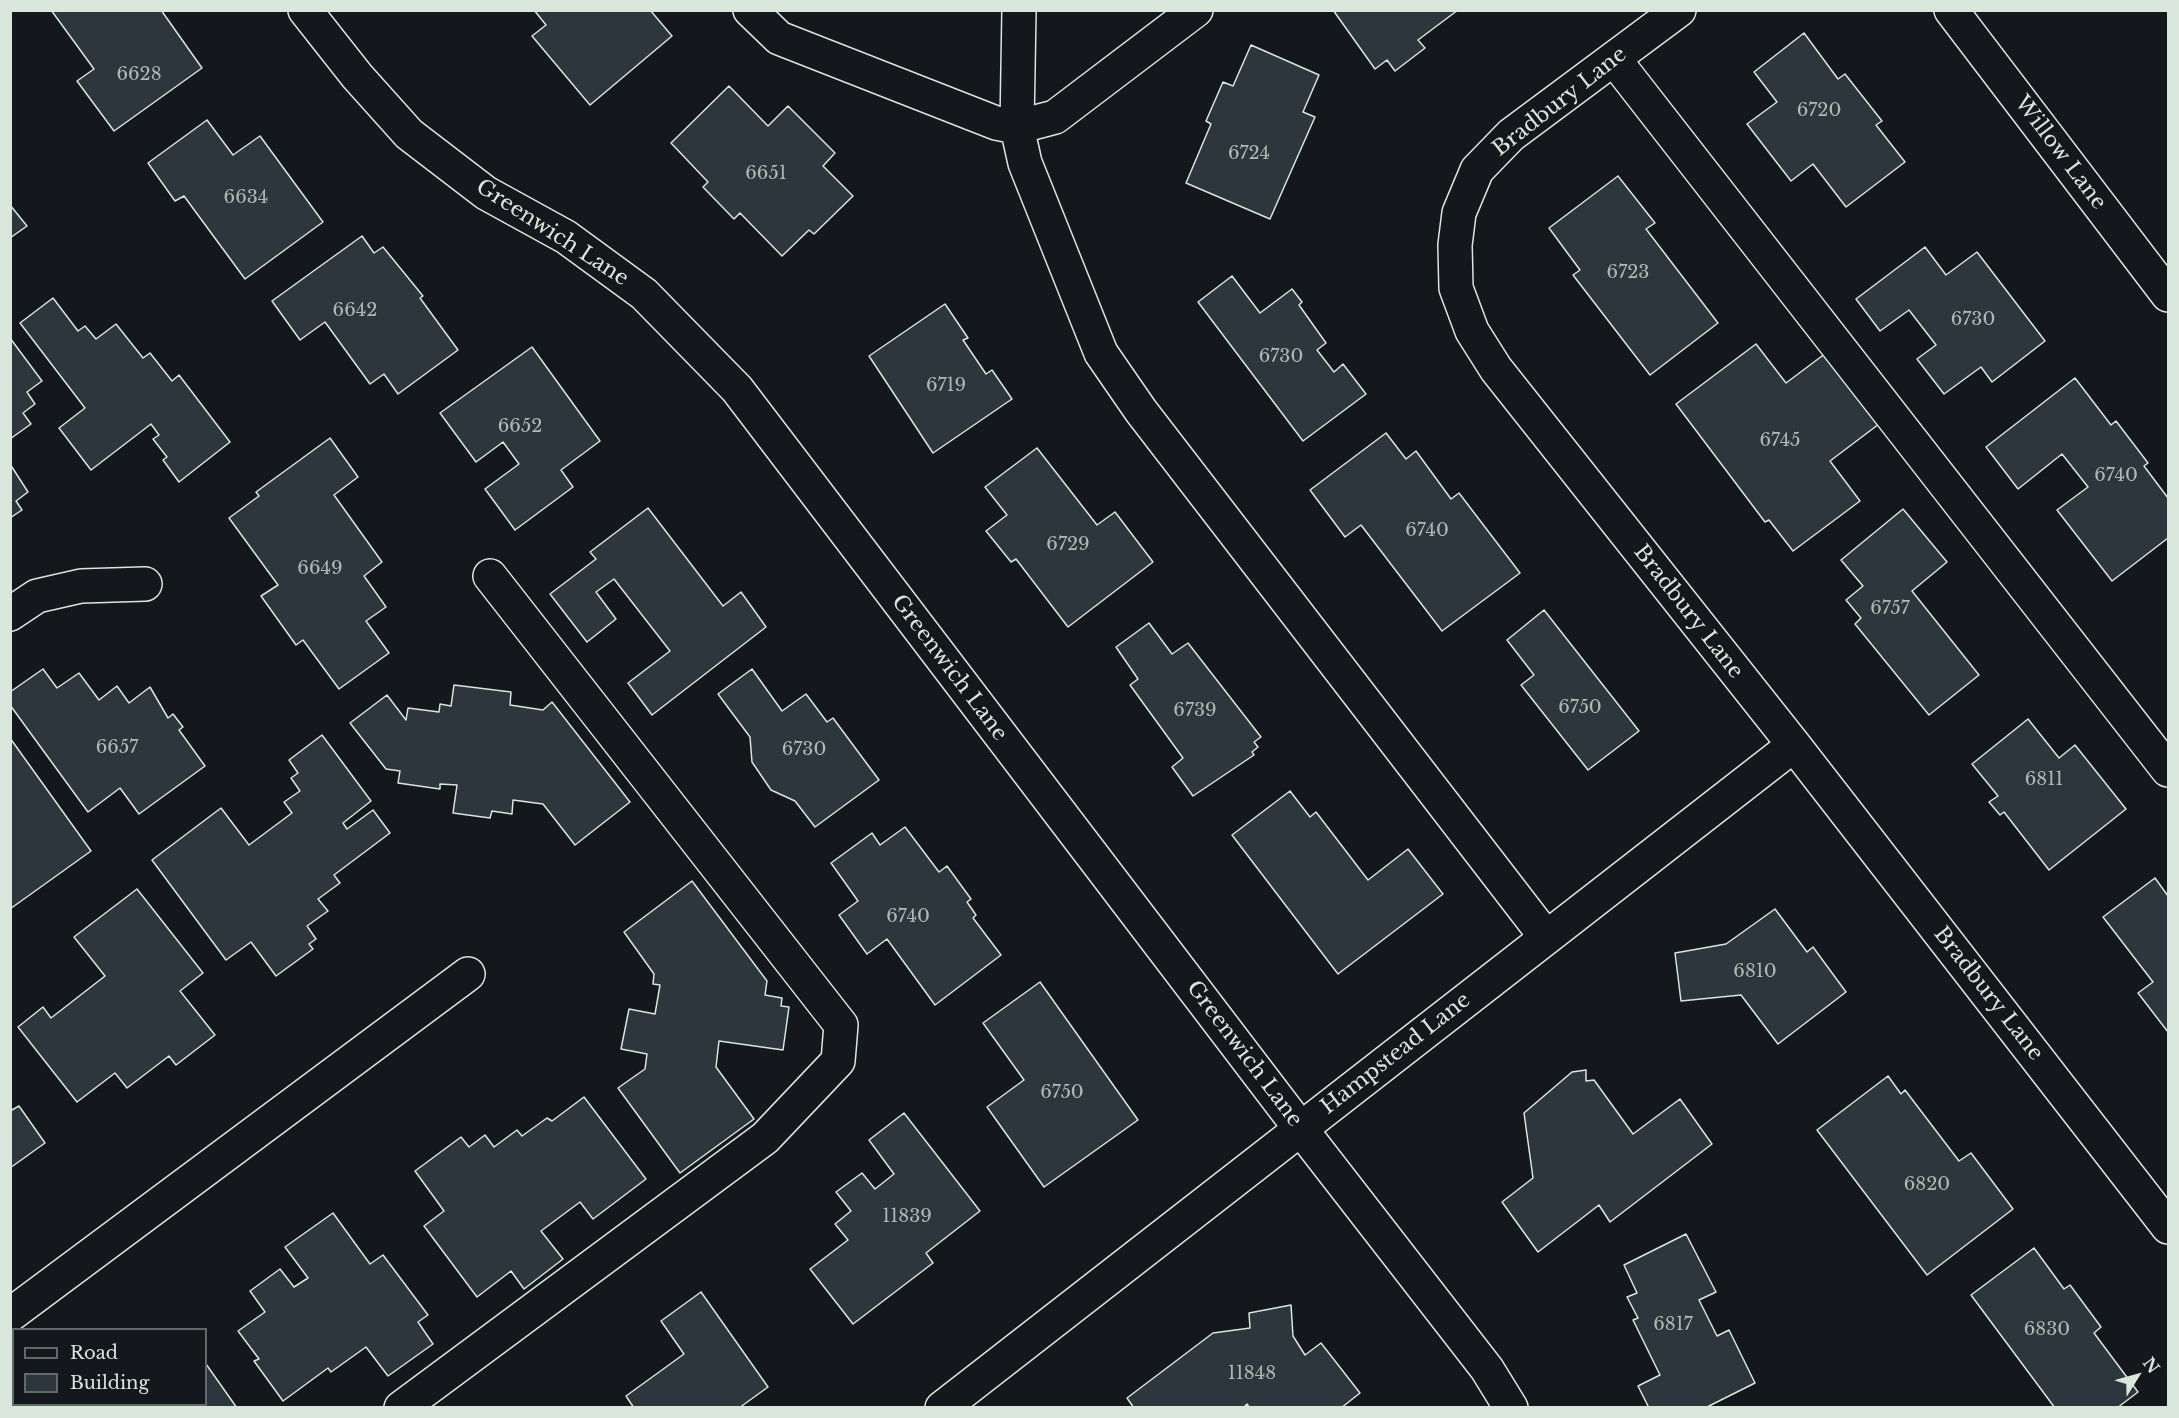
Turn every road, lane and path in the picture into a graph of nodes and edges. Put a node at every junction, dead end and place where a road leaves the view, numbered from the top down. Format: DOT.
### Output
graph roads {
  1 [pos="305,10"];
  2 [pos="750,10"];
  3 [pos="1020,10"];
  4 [pos="1196,10"];
  5 [pos="1679,10"];
  6 [pos="1951,10"];
  7 [pos="1614,59"];
  8 [pos="1017,127"];
  9 [pos="2169,295"];
  10 [pos="490,576"];
  11 [pos="145,584"];
  12 [pos="10,614"];
  13 [pos="1794,745"];
  14 [pos="2169,770"];
  15 [pos="1546,937"];
  16 [pos="468,974"];
  17 [pos="1300,1128"];
  18 [pos="2169,1227"];
  19 [pos="10,1315"];
  20 [pos="401,1407"];
  21 [pos="942,1407"];
  22 [pos="1511,1407"];
  1 -- 17 [label="street, Greenwich Lane"];
  2 -- 8 [label="street"];
  3 -- 8 [label="street"];
  4 -- 8 [label="street"];
  5 -- 7 [label="street, Bradbury Lane"];
  6 -- 9 [label="street, Willow Lane"];
  7 -- 13 [label="street, Bradbury Lane"];
  7 -- 14 [label="street"];
  8 -- 15 [label="street"];
  10 -- 20 [label="street"];
  11 -- 12 [label="street"];
  13 -- 15 [label="street, Hampstead Lane"];
  13 -- 18 [label="street, Bradbury Lane"];
  15 -- 17 [label="street, Hampstead Lane"];
  16 -- 19 [label="street"];
  17 -- 21 [label="street, Hampstead Lane"];
  17 -- 22 [label="street, Greenwich Lane"];
}
